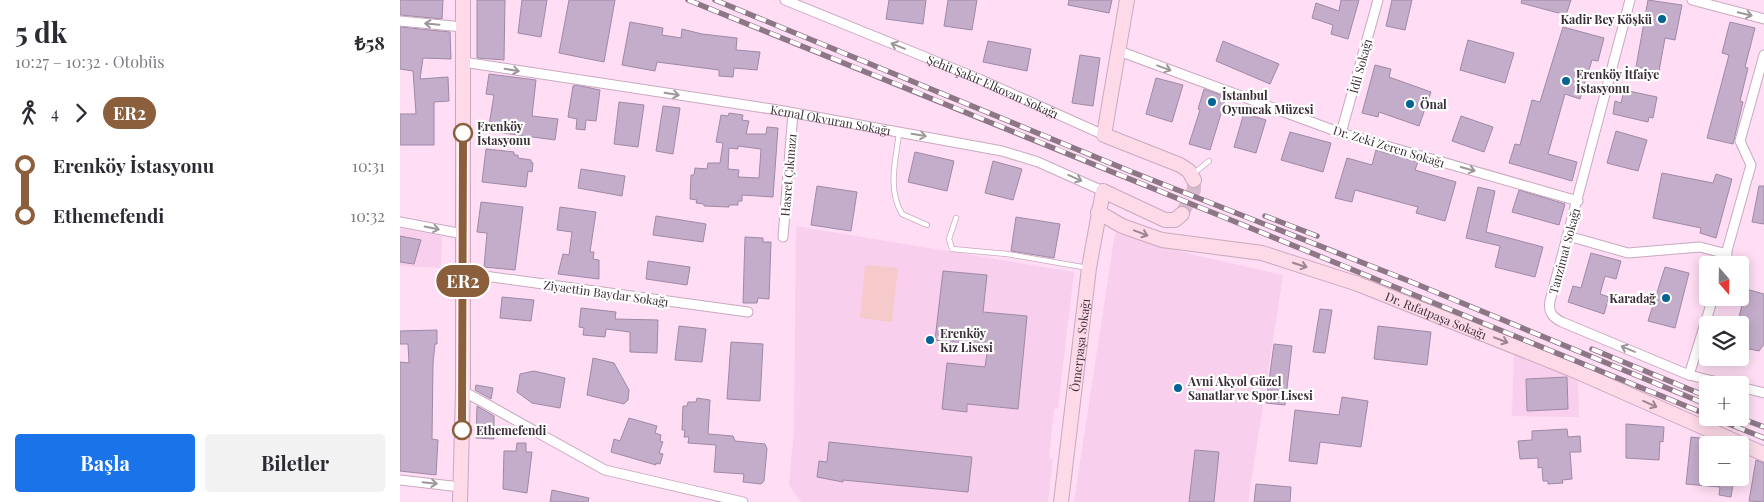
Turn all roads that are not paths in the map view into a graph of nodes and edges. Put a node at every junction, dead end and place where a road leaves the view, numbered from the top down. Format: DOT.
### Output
graph roads {
  1 [pos="463,0"];
  2 [pos="785,0"];
  3 [pos="1127,0"];
  4 [pos="1378,0"];
  5 [pos="1630,0"];
  6 [pos="1692,0"];
  7 [pos="1764,18"];
  8 [pos="400,22"];
  9 [pos="463,27"];
  10 [pos="1118,51"];
  11 [pos="1764,55"];
  12 [pos="463,62"];
  13 [pos="793,113"];
  14 [pos="900,132"];
  15 [pos="1341,133"];
  16 [pos="1104,135"];
  17 [pos="1209,161"];
  18 [pos="1193,177"];
  19 [pos="1103,191"];
  20 [pos="1578,201"];
  21 [pos="1098,212"];
  22 [pos="1182,214"];
  23 [pos="956,218"];
  24 [pos="400,222"];
  25 [pos="927,225"];
  26 [pos="463,234"];
  27 [pos="1568,236"];
  28 [pos="783,237"];
  29 [pos="1727,254"];
  30 [pos="1089,268"];
  31 [pos="463,273"];
  32 [pos="1711,306"];
  33 [pos="748,312"];
  34 [pos="1689,375"];
  35 [pos="1699,377"];
  36 [pos="1749,390"];
  37 [pos="462,391"];
  38 [pos="1764,394"];
  39 [pos="1764,454"];
  40 [pos="400,480"];
  41 [pos="460,487"];
  42 [pos="460,502"];
  43 [pos="742,502"];
  44 [pos="1061,502"];
  1 -- 9 [label="street"];
  16 -- 2 [label="street, Şehit Şakir Elkovan Sokağı, one-way"];
  3 -- 10 [label="street"];
  4 -- 15 [label="street, İdil Sokağı"];
  5 -- 20 [label="street, Tanzimat Sokağı"];
  6 -- 7 [label="street, one-way"];
  9 -- 8 [label="street, one-way"];
  9 -- 12 [label="street"];
  10 -- 15 [label="street, Dr. Zeki Zeren Sokağı, one-way"];
  10 -- 16 [label="street"];
  11 -- 29 [label="street"];
  12 -- 13 [label="street, Kemal Okvuran Sokağı, one-way"];
  12 -- 26 [label="street"];
  13 -- 14 [label="street, Kemal Okvuran Sokağı"];
  13 -- 28 [label="street, Hasret Çıkmazı"];
  14 -- 19 [label="street, Kemal Okvuran Sokağı, one-way"];
  14 -- 25 [label="lane"];
  15 -- 20 [label="street, Dr. Zeki Zeren Sokağı, one-way"];
  16 -- 18 [label="street, Şehit Şakir Elkovan Sokağı"];
  17 -- 18 [label="lane"];
  19 -- 21 [label="street, Ömerpaşa Sokağı"];
  19 -- 22 [label="street, Kemal Okvuran Sokağı"];
  20 -- 27 [label="street, Tanzimat Sokağı"];
  21 -- 30 [label="street, Ömerpaşa Sokağı"];
  21 -- 39 [label="street, Dr. Rıfatpaşa Sokağı, one-way"];
  23 -- 30 [label="lane"];
  24 -- 26 [label="street, one-way"];
  26 -- 31 [label="street"];
  27 -- 29 [label="street"];
  34 -- 27 [label="street, Tanzimat Sokağı, one-way"];
  30 -- 44 [label="street, Ömerpaşa Sokağı"];
  31 -- 33 [label="street, Ziyaettin Baydar Sokağı"];
  31 -- 37 [label="street"];
  32 -- 34 [label="street"];
  34 -- 35 [label="street, Tanzimat Sokağı"];
  36 -- 38 [label="street"];
  37 -- 41 [label="street"];
  37 -- 43 [label="street"];
  40 -- 41 [label="street, one-way"];
  41 -- 42 [label="street"];
}
